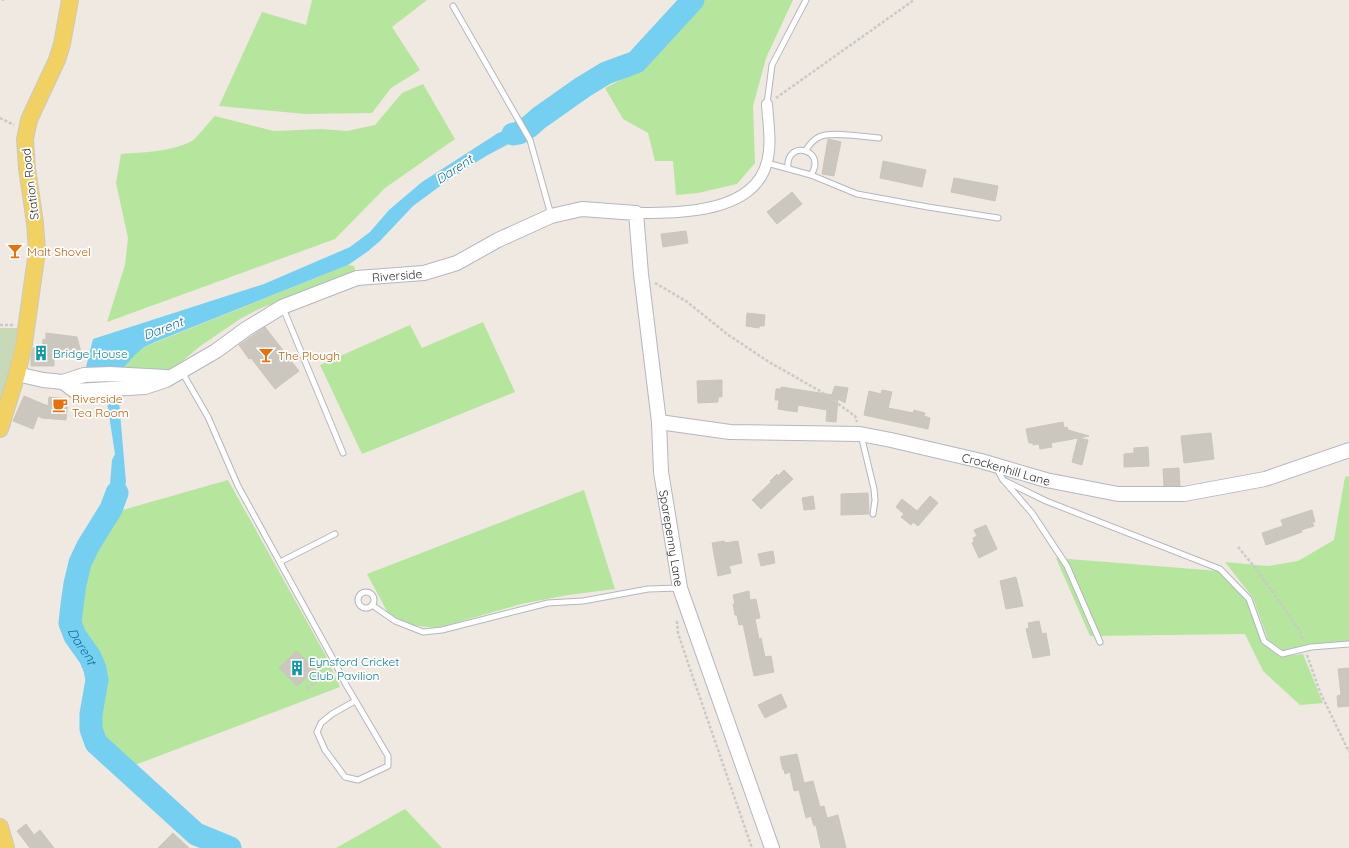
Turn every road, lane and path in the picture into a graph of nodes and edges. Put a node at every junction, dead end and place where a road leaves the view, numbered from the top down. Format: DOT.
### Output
graph roads {
  1 [pos="70,0"];
  2 [pos="806,0"];
  3 [pos="914,0"];
  4 [pos="453,6"];
  5 [pos="767,104"];
  6 [pos="879,138"];
  7 [pos="806,150"];
  8 [pos="767,163"];
  9 [pos="788,168"];
  10 [pos="812,174"];
  11 [pos="636,214"];
  12 [pos="551,216"];
  13 [pos="998,218"];
  14 [pos="641,274"];
  15 [pos="282,306"];
  16 [pos="16,374"];
  17 [pos="177,375"];
  18 [pos="63,382"];
  19 [pos="659,422"];
  20 [pos="0,429"];
  21 [pos="859,434"];
  22 [pos="1349,450"];
  23 [pos="343,453"];
  24 [pos="995,465"];
  25 [pos="1004,480"];
  26 [pos="873,514"];
  27 [pos="335,534"];
  28 [pos="1238,547"];
  29 [pos="280,562"];
  30 [pos="680,588"];
  31 [pos="372,606"];
  32 [pos="677,619"];
  33 [pos="1100,642"];
  34 [pos="1349,644"];
  35 [pos="1305,651"];
  36 [pos="333,658"];
  37 [pos="307,689"];
  38 [pos="355,701"];
  39 [pos="1349,752"];
  40 [pos="0,827"];
  41 [pos="6,848"];
  42 [pos="752,848"];
  43 [pos="772,848"];
  1 -- 16 [label="main road, Station Road"];
  2 -- 5 [label="lane"];
  3 -- 5 [label="path"];
  4 -- 12 [label="lane"];
  5 -- 8 [label="street"];
  6 -- 7 [label="lane"];
  7 -- 9 [label="lane"];
  7 -- 10 [label="lane"];
  8 -- 9 [label="lane"];
  8 -- 11 [label="street"];
  9 -- 10 [label="lane"];
  10 -- 13 [label="lane"];
  11 -- 12 [label="street, Riverside"];
  11 -- 14 [label="street, Sparepenny Lane"];
  12 -- 15 [label="street, Riverside"];
  14 -- 19 [label="street, Sparepenny Lane"];
  14 -- 21 [label="path"];
  15 -- 17 [label="street, Riverside"];
  15 -- 23 [label="lane"];
  16 -- 18 [label="street"];
  16 -- 20 [label="main road, Station Road"];
  17 -- 18 [label="street"];
  17 -- 18 [label="street, Riverside"];
  17 -- 29 [label="lane"];
  19 -- 21 [label="street, Crockenhill Lane"];
  19 -- 30 [label="street, Sparepenny Lane"];
  21 -- 24 [label="street, Crockenhill Lane"];
  21 -- 26 [label="lane"];
  22 -- 24 [label="street, Crockenhill Lane"];
  24 -- 25 [label="lane"];
  25 -- 33 [label="lane"];
  25 -- 35 [label="lane"];
  27 -- 29 [label="lane"];
  28 -- 35 [label="path"];
  29 -- 36 [label="lane"];
  30 -- 31 [label="lane"];
  30 -- 43 [label="street, Sparepenny Lane"];
  32 -- 42 [label="path"];
  34 -- 35 [label="lane"];
  35 -- 39 [label="path"];
  36 -- 37 [label="path"];
  36 -- 38 [label="lane"];
  38 -- 38 [label="lane"];
  40 -- 41 [label="main road"];
}
